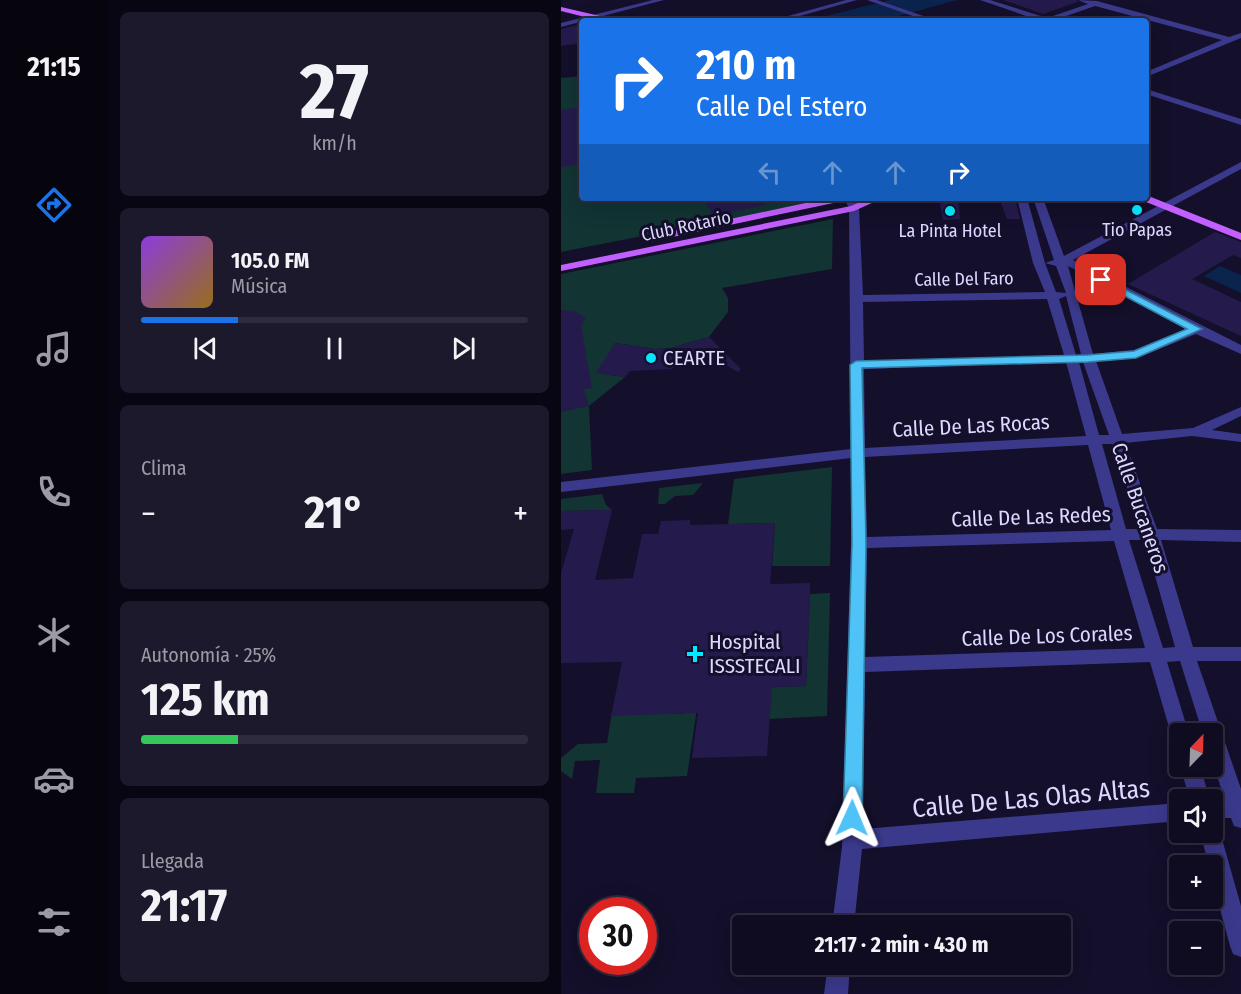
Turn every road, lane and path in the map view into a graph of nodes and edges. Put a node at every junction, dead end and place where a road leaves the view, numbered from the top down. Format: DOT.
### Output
graph roads {
  1 [pos="661,0"];
  2 [pos="854,0"];
  3 [pos="870,0"];
  4 [pos="983,0"];
  5 [pos="1081,0"];
  6 [pos="1105,0"];
  7 [pos="1095,4"];
  8 [pos="561,9"];
  9 [pos="591,18"];
  10 [pos="785,18"];
  11 [pos="925,18"];
  12 [pos="1037,18"];
  13 [pos="1055,18"];
  14 [pos="1148,18"];
  15 [pos="1149,18"];
  16 [pos="579,21"];
  17 [pos="561,25"];
  18 [pos="1241,35"];
  19 [pos="1230,40"];
  20 [pos="1149,74"];
  21 [pos="1149,92"];
  22 [pos="1241,122"];
  23 [pos="1241,165"];
  24 [pos="1149,194"];
  25 [pos="1149,199"];
  26 [pos="849,201"];
  27 [pos="1023,201"];
  28 [pos="1039,201"];
  29 [pos="1169,204"];
  30 [pos="1241,229"];
  31 [pos="1241,237"];
  32 [pos="561,258"];
  33 [pos="1061,262"];
  34 [pos="1039,263"];
  35 [pos="561,268"];
  36 [pos="1052,295"];
  37 [pos="1071,295"];
  38 [pos="858,299"];
  39 [pos="1196,329"];
  40 [pos="1241,350"];
  41 [pos="1071,358"];
  42 [pos="1088,358"];
  43 [pos="856,365"];
  44 [pos="1241,411"];
  45 [pos="1192,432"];
  46 [pos="1241,438"];
  47 [pos="1117,439"];
  48 [pos="1093,440"];
  49 [pos="858,453"];
  50 [pos="561,487"];
  51 [pos="1151,534"];
  52 [pos="1120,535"];
  53 [pos="1241,536"];
  54 [pos="859,543"];
  55 [pos="1187,654"];
  56 [pos="1241,654"];
  57 [pos="1155,655"];
  58 [pos="855,665"];
  59 [pos="1177,723"];
  60 [pos="1223,810"];
  61 [pos="1240,812"];
  62 [pos="1169,813"];
  63 [pos="852,840"];
  64 [pos="1213,843"];
  65 [pos="844,915"];
  66 [pos="1241,946"];
  67 [pos="838,975"];
  68 [pos="836,994"];
  1 -- 9 [label="street"];
  2 -- 10 [label="street"];
  3 -- 11 [label="street"];
  4 -- 12 [label="street"];
  5 -- 7 [label="street"];
  6 -- 7 [label="street"];
  7 -- 13 [label="street"];
  7 -- 14 [label="street"];
  8 -- 9 [label="main road"];
  15 -- 19 [label="street"];
  16 -- 17 [label="street"];
  18 -- 19 [label="street"];
  19 -- 20 [label="street"];
  21 -- 22 [label="street"];
  23 -- 29 [label="street"];
  24 -- 29 [label="main road"];
  25 -- 29 [label="main road"];
  26 -- 32 [label="main road, Club Rotario"];
  26 -- 35 [label="main road, Club Rotario"];
  26 -- 38 [label="street"];
  27 -- 34 [label="street, Calle Bucaneros"];
  28 -- 33 [label="street, Calle Bucaneros"];
  29 -- 30 [label="main road"];
  29 -- 31 [label="main road"];
  29 -- 33 [label="street"];
  33 -- 34 [label="street"];
  33 -- 37 [label="street, Calle Bucaneros"];
  33 -- 39 [label="street"];
  34 -- 36 [label="street, Calle Bucaneros"];
  36 -- 37 [label="street, Calle Del Faro"];
  36 -- 38 [label="street, Calle Del Faro"];
  36 -- 41 [label="street, Calle Bucaneros"];
  37 -- 42 [label="street, Calle Bucaneros"];
  38 -- 43 [label="street"];
  39 -- 40 [label="street"];
  39 -- 42 [label="street"];
  41 -- 42 [label="street"];
  41 -- 43 [label="street"];
  41 -- 48 [label="street, Calle Bucaneros"];
  42 -- 47 [label="street, Calle Bucaneros"];
  43 -- 49 [label="street"];
  44 -- 45 [label="street"];
  45 -- 46 [label="street, Calle De Las Rocas"];
  45 -- 47 [label="street, Calle De Las Rocas"];
  47 -- 48 [label="street, Calle De Las Rocas"];
  47 -- 51 [label="street, Calle Bucaneros"];
  48 -- 49 [label="street, Calle De Las Rocas"];
  48 -- 52 [label="street, Calle Bucaneros"];
  49 -- 50 [label="street, Calle De Las Rocas"];
  49 -- 54 [label="street"];
  51 -- 52 [label="street, Calle De Las Redes"];
  51 -- 53 [label="street, Calle De Las Redes"];
  51 -- 55 [label="street, Calle Bucaneros"];
  52 -- 54 [label="street, Calle De Las Redes"];
  52 -- 57 [label="street, Calle Bucaneros"];
  54 -- 58 [label="street"];
  55 -- 56 [label="street, Calle De Los Corales"];
  55 -- 57 [label="street, Calle De Los Corales"];
  55 -- 61 [label="street, Calle Bucaneros"];
  57 -- 58 [label="street, Calle De Los Corales"];
  57 -- 59 [label="street, Calle Bucaneros"];
  58 -- 63 [label="street"];
  60 -- 61 [label="street"];
  62 -- 63 [label="street, Calle De Las Olas Altas"];
  63 -- 65 [label="street"];
  64 -- 66 [label="street"];
  67 -- 68 [label="street"];
}
